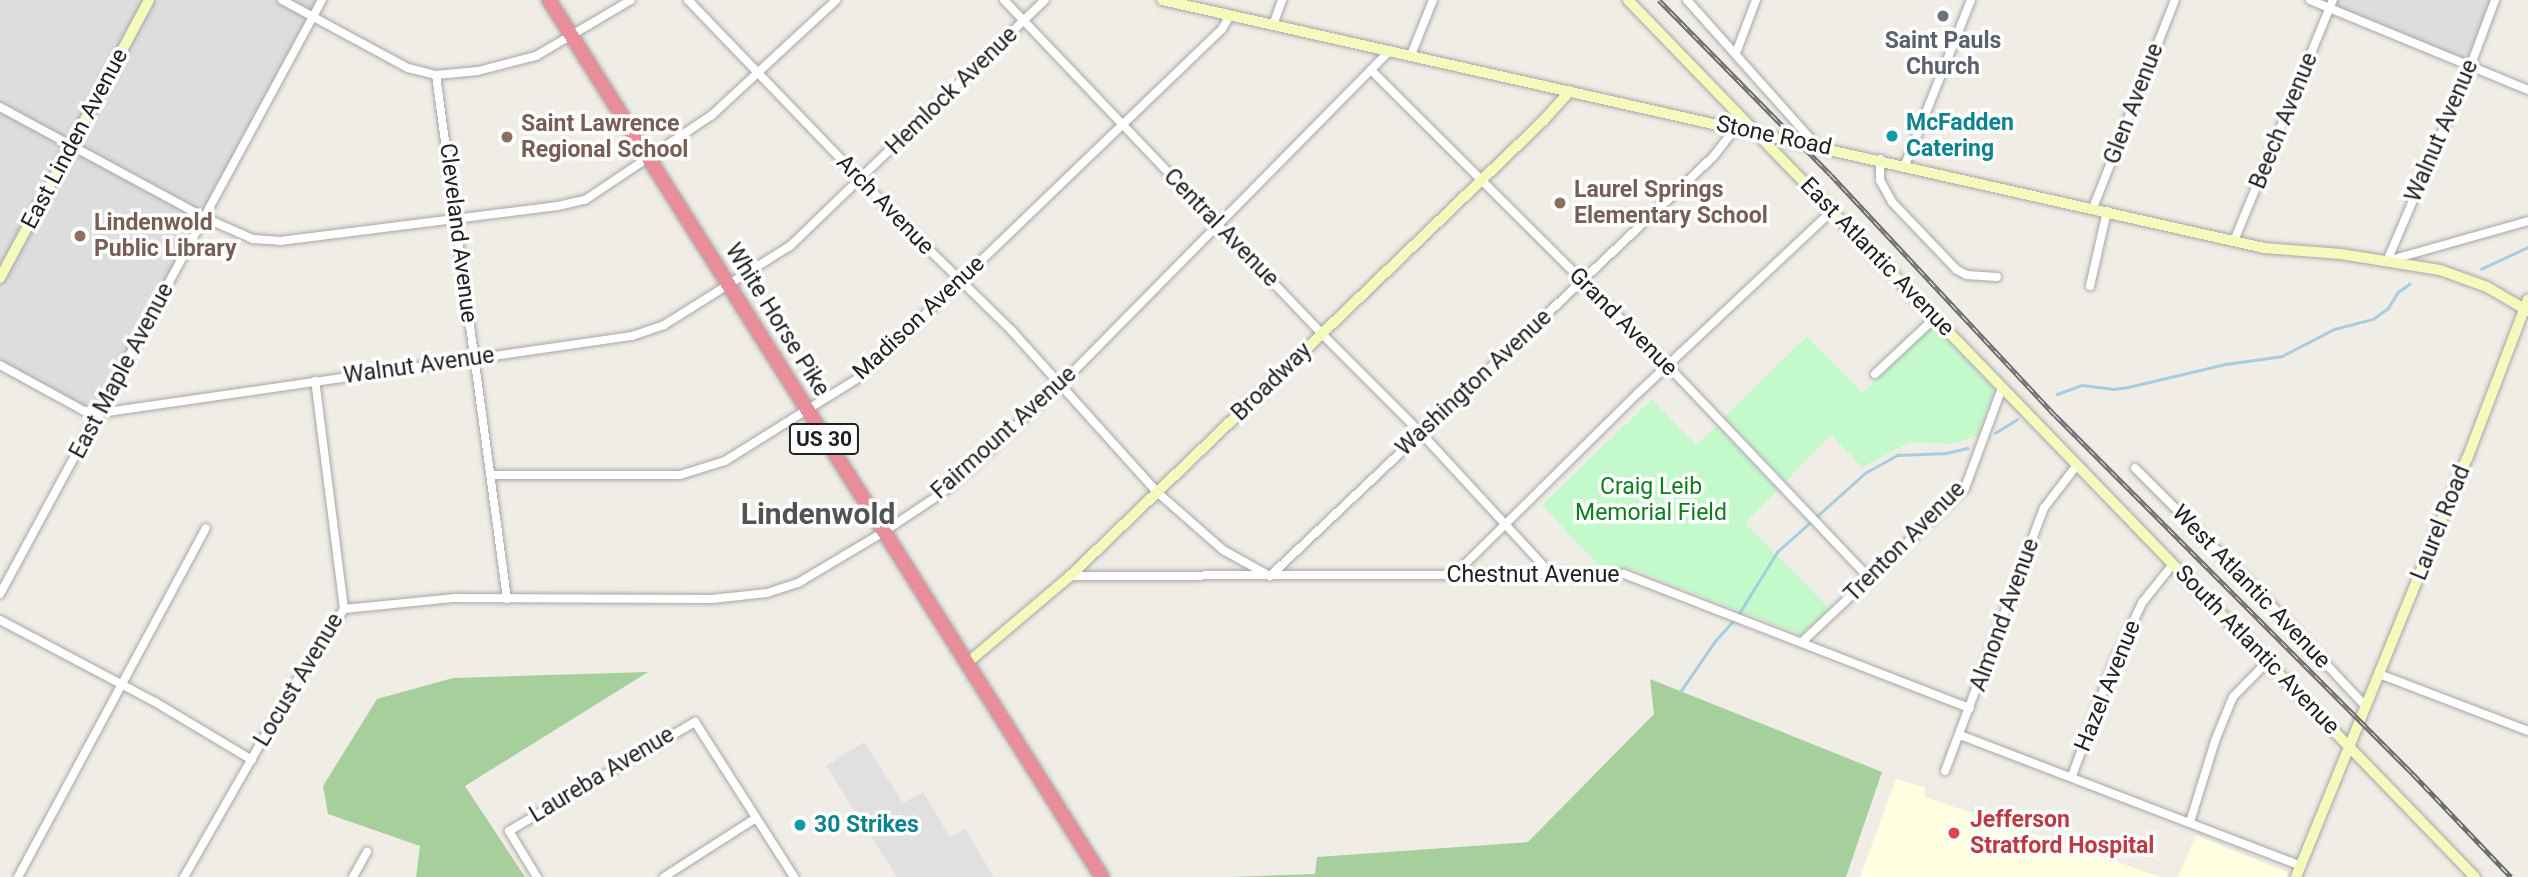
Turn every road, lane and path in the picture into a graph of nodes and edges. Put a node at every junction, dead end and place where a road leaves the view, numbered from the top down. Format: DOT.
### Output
graph roads {
  1 [pos="149,0"];
  2 [pos="282,0"];
  3 [pos="322,0"];
  4 [pos="549,0"];
  5 [pos="631,0"];
  6 [pos="688,0"];
  7 [pos="836,0"];
  8 [pos="1004,0"];
  9 [pos="1045,0"];
  10 [pos="1162,0"];
  11 [pos="1282,0"];
  12 [pos="1433,0"];
  13 [pos="1628,0"];
  14 [pos="1687,0"];
  15 [pos="1756,0"];
  16 [pos="1970,0"];
  17 [pos="2175,0"];
  18 [pos="2310,0"];
  19 [pos="2495,0"];
  20 [pos="2332,4"];
  21 [pos="1230,15"];
  22 [pos="313,17"];
  23 [pos="1024,21"];
  24 [pos="1273,25"];
  25 [pos="571,36"];
  26 [pos="1390,50"];
  27 [pos="1736,53"];
  28 [pos="1411,55"];
  29 [pos="2470,67"];
  30 [pos="1371,70"];
  31 [pos="760,73"];
  32 [pos="436,75"];
  33 [pos="2528,90"];
  34 [pos="1570,91"];
  35 [pos="0,107"];
  36 [pos="1122,125"];
  37 [pos="1736,128"];
  38 [pos="1756,133"];
  39 [pos="1793,140"];
  40 [pos="1816,145"];
  41 [pos="71,146"];
  42 [pos="648,159"];
  43 [pos="1880,159"];
  44 [pos="1786,164"];
  45 [pos="1905,165"];
  46 [pos="1482,178"];
  47 [pos="860,179"];
  48 [pos="2093,208"];
  49 [pos="1832,211"];
  50 [pos="2107,211"];
  51 [pos="205,218"];
  52 [pos="456,218"];
  53 [pos="2528,221"];
  54 [pos="1219,227"];
  55 [pos="2234,241"];
  56 [pos="2387,261"];
  57 [pos="1997,276"];
  58 [pos="0,278"];
  59 [pos="1582,281"];
  60 [pos="960,282"];
  61 [pos="2090,286"];
  62 [pos="728,287"];
  63 [pos="2527,306"];
  64 [pos="1936,317"];
  65 [pos="1322,334"];
  66 [pos="475,358"];
  67 [pos="0,365"];
  68 [pos="1668,366"];
  69 [pos="1875,374"];
  70 [pos="315,382"];
  71 [pos="1060,384"];
  72 [pos="2002,388"];
  73 [pos="807,410"];
  74 [pos="100,413"];
  75 [pos="2038,425"];
  76 [pos="1421,433"];
  77 [pos="2077,464"];
  78 [pos="2136,468"];
  79 [pos="492,475"];
  80 [pos="1157,492"];
  81 [pos="1506,525"];
  82 [pos="206,528"];
  83 [pos="882,533"];
  84 [pos="2173,564"];
  85 [pos="1551,574"];
  86 [pos="1454,575"];
  87 [pos="1070,576"];
  88 [pos="1270,576"];
  89 [pos="1870,579"];
  90 [pos="0,594"];
  91 [pos="508,598"];
  92 [pos="344,609"];
  93 [pos="0,620"];
  94 [pos="1802,642"];
  95 [pos="2267,662"];
  96 [pos="966,664"];
  97 [pos="2379,674"];
  98 [pos="121,685"];
  99 [pos="2366,707"];
  100 [pos="1970,708"];
  101 [pos="2528,731"];
  102 [pos="1960,735"];
  103 [pos="2350,746"];
  104 [pos="252,760"];
  105 [pos="1945,771"];
  106 [pos="2072,776"];
  107 [pos="756,818"];
  108 [pos="2190,822"];
  109 [pos="367,852"];
  110 [pos="2301,866"];
  111 [pos="18,877"];
  112 [pos="184,877"];
  113 [pos="354,877"];
  114 [pos="537,877"];
  115 [pos="664,877"];
  116 [pos="794,877"];
  117 [pos="1102,877"];
  118 [pos="2296,877"];
  119 [pos="2475,877"];
  1 -- 41 [label="street, East Linden Avenue"];
  2 -- 22 [label="street"];
  3 -- 22 [label="street, East Maple Avenue"];
  4 -- 25 [label="highway, White Horse Pike / US 30"];
  5 -- 25 [label="street"];
  6 -- 31 [label="street, Arch Avenue"];
  7 -- 31 [label="street"];
  8 -- 23 [label="street, Central Avenue"];
  9 -- 23 [label="street, Hemlock Avenue"];
  10 -- 21 [label="street, Stone Road"];
  11 -- 24 [label="street"];
  12 -- 28 [label="street"];
  13 -- 38 [label="street, East Atlantic Avenue"];
  14 -- 27 [label="street"];
  15 -- 27 [label="street"];
  16 -- 45 [label="street"];
  17 -- 48 [label="street, Glen Avenue"];
  18 -- 20 [label="street"];
  19 -- 29 [label="street, Walnut Avenue"];
  20 -- 29 [label="street"];
  20 -- 55 [label="street, Beech Avenue"];
  21 -- 24 [label="street, Stone Road"];
  21 -- 36 [label="street, Madison Avenue"];
  22 -- 32 [label="street"];
  22 -- 51 [label="street, East Maple Avenue"];
  23 -- 36 [label="street, Central Avenue"];
  23 -- 47 [label="street, Hemlock Avenue"];
  24 -- 26 [label="street, Stone Road"];
  25 -- 32 [label="street"];
  25 -- 42 [label="highway, White Horse Pike / US 30"];
  26 -- 28 [label="street, Stone Road"];
  26 -- 30 [label="street, Fairmount Avenue"];
  27 -- 40 [label="street"];
  28 -- 34 [label="street, Stone Road"];
  29 -- 33 [label="street"];
  29 -- 56 [label="street, Walnut Avenue"];
  30 -- 46 [label="street, Grand Avenue"];
  30 -- 54 [label="street, Fairmount Avenue"];
  31 -- 42 [label="street"];
  31 -- 47 [label="street, Arch Avenue"];
  32 -- 52 [label="street, Cleveland Avenue"];
  34 -- 37 [label="street, Stone Road"];
  34 -- 46 [label="street, Broadway"];
  35 -- 41 [label="street"];
  36 -- 54 [label="street, Central Avenue"];
  36 -- 60 [label="street, Madison Avenue"];
  37 -- 38 [label="street, Stone Road"];
  37 -- 59 [label="street, Washington Avenue"];
  38 -- 39 [label="street, Stone Road"];
  38 -- 44 [label="street, East Atlantic Avenue"];
  39 -- 40 [label="street, Stone Road"];
  39 -- 44 [label="street"];
  40 -- 43 [label="street, Stone Road"];
  41 -- 51 [label="street"];
  41 -- 58 [label="street, East Linden Avenue"];
  42 -- 52 [label="street"];
  42 -- 62 [label="highway, White Horse Pike / US 30"];
  43 -- 45 [label="street, Stone Road"];
  43 -- 57 [label="street"];
  44 -- 49 [label="street, East Atlantic Avenue"];
  45 -- 48 [label="street, Stone Road"];
  46 -- 59 [label="street, Grand Avenue"];
  46 -- 65 [label="street, Broadway"];
  47 -- 60 [label="street, Arch Avenue"];
  47 -- 62 [label="street, Hemlock Avenue"];
  48 -- 50 [label="street, Stone Road"];
  49 -- 64 [label="street, East Atlantic Avenue"];
  49 -- 68 [label="street"];
  50 -- 55 [label="street, Stone Road"];
  50 -- 61 [label="street"];
  51 -- 52 [label="street"];
  51 -- 74 [label="street, East Maple Avenue"];
  52 -- 66 [label="street, Cleveland Avenue"];
  53 -- 56 [label="street, Stone Road"];
  54 -- 65 [label="street, Central Avenue"];
  54 -- 71 [label="street, Fairmount Avenue"];
  55 -- 56 [label="street, Stone Road"];
  56 -- 63 [label="street, Stone Road"];
  59 -- 68 [label="street, Grand Avenue"];
  59 -- 76 [label="street, Washington Avenue"];
  60 -- 71 [label="street, Arch Avenue"];
  60 -- 73 [label="street, Madison Avenue"];
  62 -- 66 [label="street, Walnut Avenue"];
  62 -- 73 [label="highway, White Horse Pike / US 30"];
  63 -- 97 [label="street, Laurel Road"];
  64 -- 69 [label="street"];
  64 -- 72 [label="street, East Atlantic Avenue"];
  65 -- 76 [label="street, Central Avenue"];
  65 -- 80 [label="street, Broadway"];
  66 -- 70 [label="street, Walnut Avenue"];
  66 -- 79 [label="street, Cleveland Avenue"];
  67 -- 74 [label="street"];
  68 -- 81 [label="street"];
  68 -- 89 [label="street, Grand Avenue"];
  70 -- 74 [label="street, Walnut Avenue"];
  70 -- 92 [label="street, Locust Avenue"];
  71 -- 80 [label="street, Arch Avenue"];
  71 -- 83 [label="street, Fairmount Avenue"];
  72 -- 75 [label="street, East Atlantic Avenue"];
  72 -- 89 [label="street, Trenton Avenue"];
  73 -- 79 [label="street, Madison Avenue"];
  73 -- 83 [label="highway, White Horse Pike / US 30"];
  74 -- 90 [label="street, East Maple Avenue"];
  75 -- 77 [label="street, South Atlantic Avenue"];
  76 -- 81 [label="street, Central Avenue"];
  76 -- 88 [label="street, Washington Avenue"];
  77 -- 84 [label="street, South Atlantic Avenue"];
  77 -- 100 [label="street, Almond Avenue"];
  78 -- 99 [label="street, West Atlantic Avenue"];
  79 -- 91 [label="street, Cleveland Avenue"];
  80 -- 87 [label="street, Broadway"];
  80 -- 88 [label="street, Arch Avenue"];
  81 -- 85 [label="street, Central Avenue"];
  81 -- 86 [label="street"];
  82 -- 98 [label="street"];
  83 -- 91 [label="street, Fairmount Avenue"];
  83 -- 96 [label="highway, White Horse Pike / US 30"];
  84 -- 95 [label="street, South Atlantic Avenue"];
  84 -- 106 [label="street, Hazel Avenue"];
  85 -- 86 [label="street, Chestnut Avenue"];
  85 -- 94 [label="street, Chestnut Avenue"];
  86 -- 88 [label="street, Chestnut Avenue"];
  87 -- 88 [label="street, Chestnut Avenue"];
  87 -- 96 [label="street, Broadway"];
  89 -- 94 [label="street, Trenton Avenue"];
  91 -- 92 [label="street, Fairmount Avenue"];
  92 -- 104 [label="street, Locust Avenue"];
  93 -- 98 [label="street"];
  94 -- 100 [label="street, Chestnut Avenue"];
  95 -- 103 [label="street, South Atlantic Avenue"];
  95 -- 108 [label="street"];
  96 -- 117 [label="highway, White Horse Pike / US 30"];
  97 -- 99 [label="street, Laurel Road"];
  97 -- 101 [label="street"];
  98 -- 104 [label="street"];
  98 -- 111 [label="street"];
  99 -- 103 [label="street, Laurel Road"];
  100 -- 102 [label="street, Almond Avenue"];
  102 -- 105 [label="street, Almond Avenue"];
  102 -- 106 [label="street"];
  103 -- 110 [label="street, Laurel Road"];
  103 -- 119 [label="street, South Atlantic Avenue"];
  104 -- 112 [label="street, Locust Avenue"];
  106 -- 108 [label="street"];
  107 -- 114 [label="street, Laureba Avenue"];
  107 -- 115 [label="street"];
  107 -- 116 [label="street"];
  108 -- 110 [label="street"];
  109 -- 113 [label="street"];
  110 -- 118 [label="street, Laurel Road"];
}
